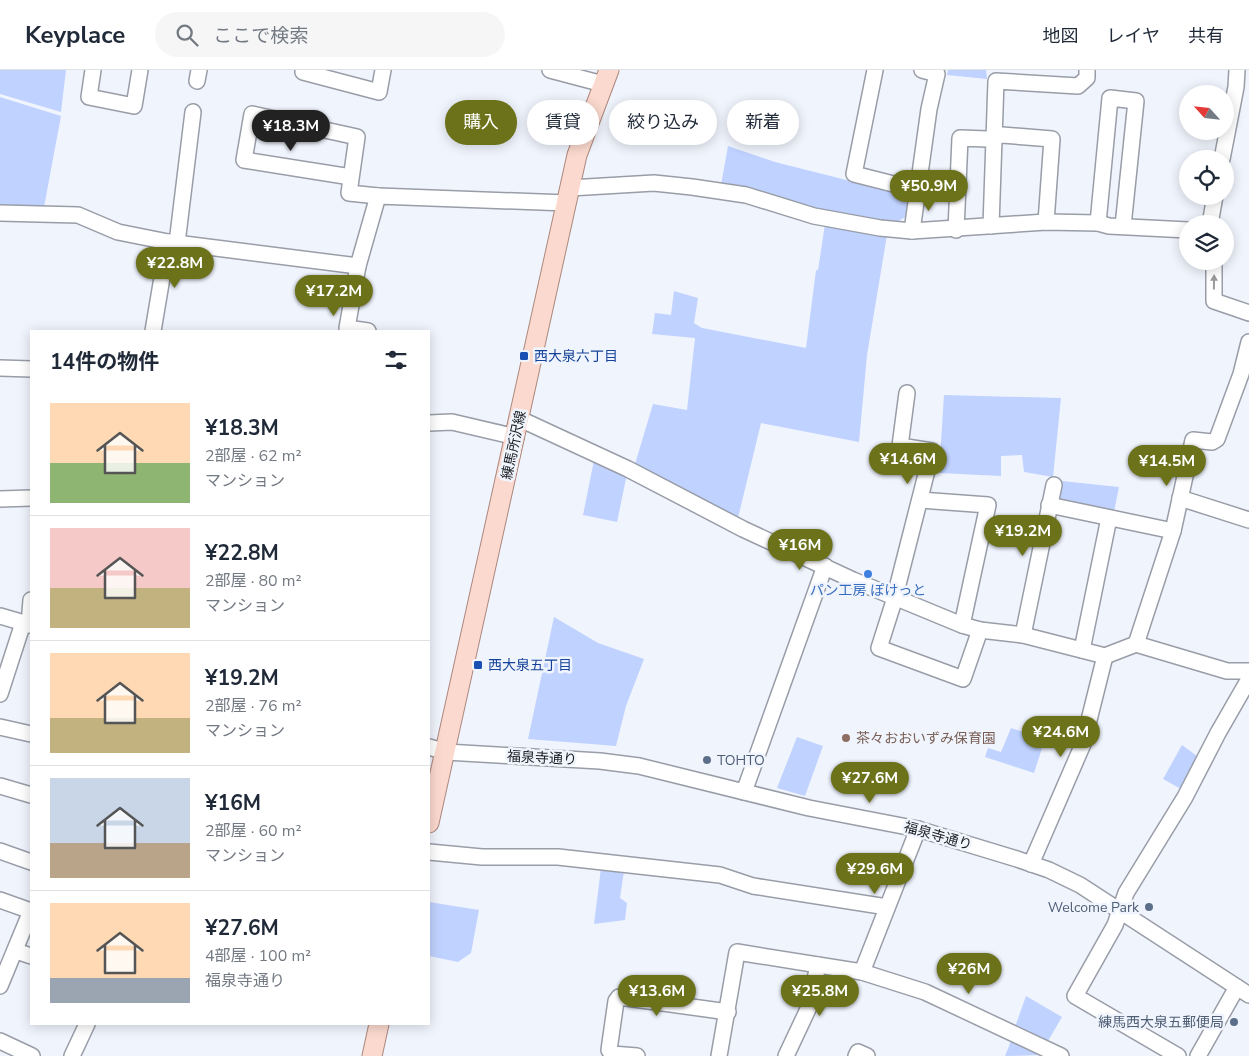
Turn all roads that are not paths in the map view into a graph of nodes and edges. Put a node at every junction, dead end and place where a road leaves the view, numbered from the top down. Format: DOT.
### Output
graph roads {
  1 [pos="93,70"];
  2 [pos="140,70"];
  3 [pos="383,70"];
  4 [pos="550,70"];
  5 [pos="875,70"];
  6 [pos="922,70"];
  7 [pos="1087,70"];
  8 [pos="1237,70"];
  9 [pos="300,71"];
  10 [pos="994,75"];
  11 [pos="606,77"];
  12 [pos="193,112"];
  13 [pos="994,136"];
  14 [pos="1224,150"];
  15 [pos="351,177"];
  16 [pos="917,190"];
  17 [pos="568,195"];
  18 [pos="378,196"];
  19 [pos="0,213"];
  20 [pos="1046,222"];
  21 [pos="1098,223"];
  22 [pos="991,226"];
  23 [pos="1123,226"];
  24 [pos="1179,229"];
  25 [pos="956,230"];
  26 [pos="912,231"];
  27 [pos="172,242"];
  28 [pos="358,266"];
  29 [pos="1214,270"];
  30 [pos="1249,313"];
  31 [pos="153,330"];
  32 [pos="361,330"];
  33 [pos="1249,342"];
  34 [pos="0,368"];
  35 [pos="30,369"];
  36 [pos="907,393"];
  37 [pos="430,423"];
  38 [pos="518,428"];
  39 [pos="1054,485"];
  40 [pos="30,498"];
  41 [pos="1180,498"];
  42 [pos="0,499"];
  43 [pos="920,500"];
  44 [pos="1049,505"];
  45 [pos="1109,518"];
  46 [pos="1249,520"];
  47 [pos="1173,531"];
  48 [pos="825,566"];
  49 [pos="894,596"];
  50 [pos="30,608"];
  51 [pos="0,616"];
  52 [pos="28,624"];
  53 [pos="962,625"];
  54 [pos="980,630"];
  55 [pos="1022,635"];
  56 [pos="1136,644"];
  57 [pos="1082,650"];
  58 [pos="1105,656"];
  59 [pos="1249,671"];
  60 [pos="1249,679"];
  61 [pos="0,694"];
  62 [pos="0,727"];
  63 [pos="30,734"];
  64 [pos="437,749"];
  65 [pos="0,786"];
  66 [pos="744,792"];
  67 [pos="30,795"];
  68 [pos="430,814"];
  69 [pos="918,829"];
  70 [pos="0,851"];
  71 [pos="430,852"];
  72 [pos="30,862"];
  73 [pos="1031,864"];
  74 [pos="0,900"];
  75 [pos="887,907"];
  76 [pos="1120,910"];
  77 [pos="30,911"];
  78 [pos="30,914"];
  79 [pos="16,950"];
  80 [pos="30,956"];
  81 [pos="4,966"];
  82 [pos="818,966"];
  83 [pos="862,972"];
  84 [pos="0,986"];
  85 [pos="1243,991"];
  86 [pos="728,1012"];
  87 [pos="87,1025"];
  88 [pos="378,1025"];
  89 [pos="0,1041"];
  90 [pos="27,1055"];
  91 [pos="72,1056"];
  92 [pos="372,1056"];
  93 [pos="638,1056"];
  94 [pos="719,1056"];
  95 [pos="786,1056"];
  96 [pos="856,1056"];
  97 [pos="867,1056"];
  98 [pos="1061,1056"];
  99 [pos="1178,1056"];
  100 [pos="1198,1056"];
  1 -- 2 [label="street"];
  3 -- 9 [label="street"];
  4 -- 11 [label="street"];
  5 -- 16 [label="street"];
  6 -- 16 [label="street"];
  7 -- 10 [label="street"];
  8 -- 14 [label="street"];
  10 -- 13 [label="street"];
  11 -- 17 [label="main road, 練馬所沢線"];
  12 -- 27 [label="street"];
  13 -- 20 [label="street"];
  13 -- 22 [label="street"];
  13 -- 25 [label="street"];
  15 -- 15 [label="street"];
  15 -- 18 [label="street"];
  16 -- 26 [label="street"];
  17 -- 18 [label="street"];
  17 -- 26 [label="street"];
  17 -- 38 [label="main road, 練馬所沢線"];
  18 -- 28 [label="street"];
  19 -- 27 [label="street"];
  20 -- 21 [label="street"];
  20 -- 22 [label="street"];
  21 -- 23 [label="street"];
  21 -- 23 [label="street"];
  22 -- 25 [label="street"];
  23 -- 24 [label="street"];
  25 -- 26 [label="street"];
  27 -- 28 [label="street"];
  27 -- 31 [label="street"];
  28 -- 32 [label="street"];
  30 -- 29 [label="street, one-way"];
  33 -- 41 [label="street"];
  34 -- 35 [label="street"];
  36 -- 43 [label="street"];
  37 -- 38 [label="street"];
  38 -- 48 [label="street"];
  38 -- 64 [label="main road, 練馬所沢線"];
  39 -- 44 [label="street"];
  40 -- 42 [label="street"];
  41 -- 46 [label="street"];
  41 -- 47 [label="street"];
  43 -- 49 [label="street"];
  43 -- 53 [label="street"];
  44 -- 45 [label="street"];
  44 -- 55 [label="street"];
  45 -- 47 [label="street"];
  45 -- 57 [label="street"];
  47 -- 56 [label="street"];
  48 -- 49 [label="street"];
  48 -- 66 [label="street"];
  49 -- 53 [label="street"];
  49 -- 54 [label="street"];
  50 -- 52 [label="street"];
  51 -- 52 [label="street"];
  52 -- 61 [label="street"];
  53 -- 54 [label="street"];
  54 -- 55 [label="street"];
  55 -- 57 [label="street"];
  56 -- 58 [label="street"];
  56 -- 59 [label="street"];
  57 -- 58 [label="street"];
  58 -- 73 [label="street"];
  60 -- 76 [label="street"];
  62 -- 63 [label="street"];
  64 -- 66 [label="street, 福泉寺通り"];
  64 -- 68 [label="main road, 練馬所沢線"];
  65 -- 67 [label="street"];
  66 -- 69 [label="street, 福泉寺通り"];
  69 -- 73 [label="street, 福泉寺通り"];
  69 -- 75 [label="street"];
  70 -- 72 [label="street"];
  71 -- 75 [label="street"];
  73 -- 76 [label="street, 福泉寺通り"];
  74 -- 77 [label="street"];
  75 -- 83 [label="street"];
  76 -- 85 [label="street, 福泉寺通り"];
  76 -- 99 [label="street"];
  78 -- 79 [label="street"];
  79 -- 80 [label="street"];
  79 -- 81 [label="street"];
  81 -- 84 [label="street"];
  82 -- 83 [label="street"];
  82 -- 86 [label="street"];
  82 -- 95 [label="street"];
  83 -- 98 [label="street"];
  85 -- 100 [label="street"];
  86 -- 93 [label="street"];
  86 -- 94 [label="street"];
  87 -- 91 [label="street"];
  88 -- 92 [label="main road"];
  89 -- 90 [label="street"];
  96 -- 97 [label="street"];
}
